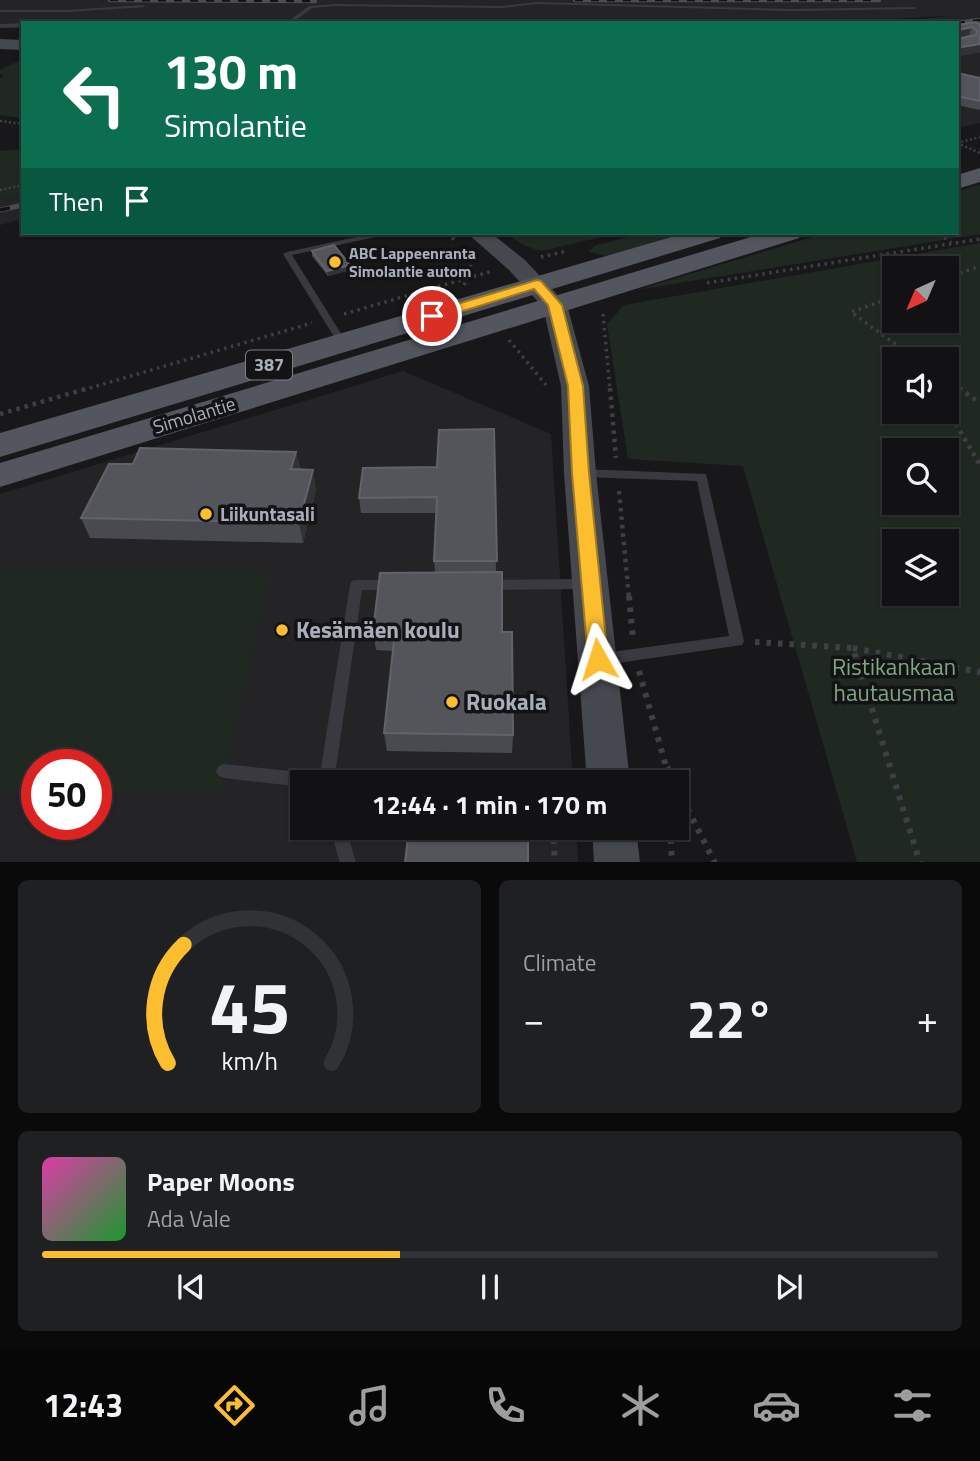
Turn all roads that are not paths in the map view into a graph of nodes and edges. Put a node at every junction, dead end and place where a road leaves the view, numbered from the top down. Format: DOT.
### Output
graph roads {
  1 [pos="143,6"];
  2 [pos="914,8"];
  3 [pos="0,11"];
  4 [pos="291,21"];
  5 [pos="21,25"];
  6 [pos="0,26"];
  7 [pos="0,44"];
  8 [pos="21,45"];
  9 [pos="980,153"];
  10 [pos="959,159"];
  11 [pos="980,175"];
  12 [pos="959,181"];
  13 [pos="376,235"];
  14 [pos="480,235"];
  15 [pos="704,235"];
  16 [pos="780,235"];
  17 [pos="536,284"];
  18 [pos="479,301"];
  19 [pos="335,331"];
  20 [pos="0,445"];
  21 [pos="599,474"];
  22 [pos="0,475"];
  23 [pos="591,584"];
  24 [pos="411,585"];
  25 [pos="479,585"];
  26 [pos="616,657"];
  27 [pos="328,770"];
  28 [pos="611,770"];
  29 [pos="224,771"];
  30 [pos="290,778"];
  31 [pos="341,840"];
  32 [pos="615,840"];
  33 [pos="348,862"];
  34 [pos="617,862"];
  1 -- 3 [label="lane"];
  2 -- 4 [label="lane"];
  5 -- 6 [label="lane"];
  7 -- 8 [label="main road"];
  9 -- 10 [label="main road"];
  11 -- 12 [label="main road"];
  13 -- 19 [label="lane"];
  14 -- 17 [label="main road"];
  15 -- 17 [label="main road, Simolantie / 387"];
  16 -- 17 [label="main road, Simolantie"];
  17 -- 18 [label="main road, Simolantie / 387"];
  17 -- 21 [label="main road"];
  18 -- 19 [label="main road, Simolantie / 387"];
  18 -- 22 [label="main road, Simolantie"];
  19 -- 20 [label="main road, Simolantie / 387"];
  21 -- 23 [label="main road"];
  21 -- 26 [label="lane"];
  23 -- 25 [label="lane"];
  23 -- 26 [label="main road"];
  24 -- 27 [label="lane"];
  26 -- 28 [label="main road"];
  29 -- 30 [label="lane"];
  31 -- 33 [label="lane"];
  32 -- 34 [label="main road"];
}
